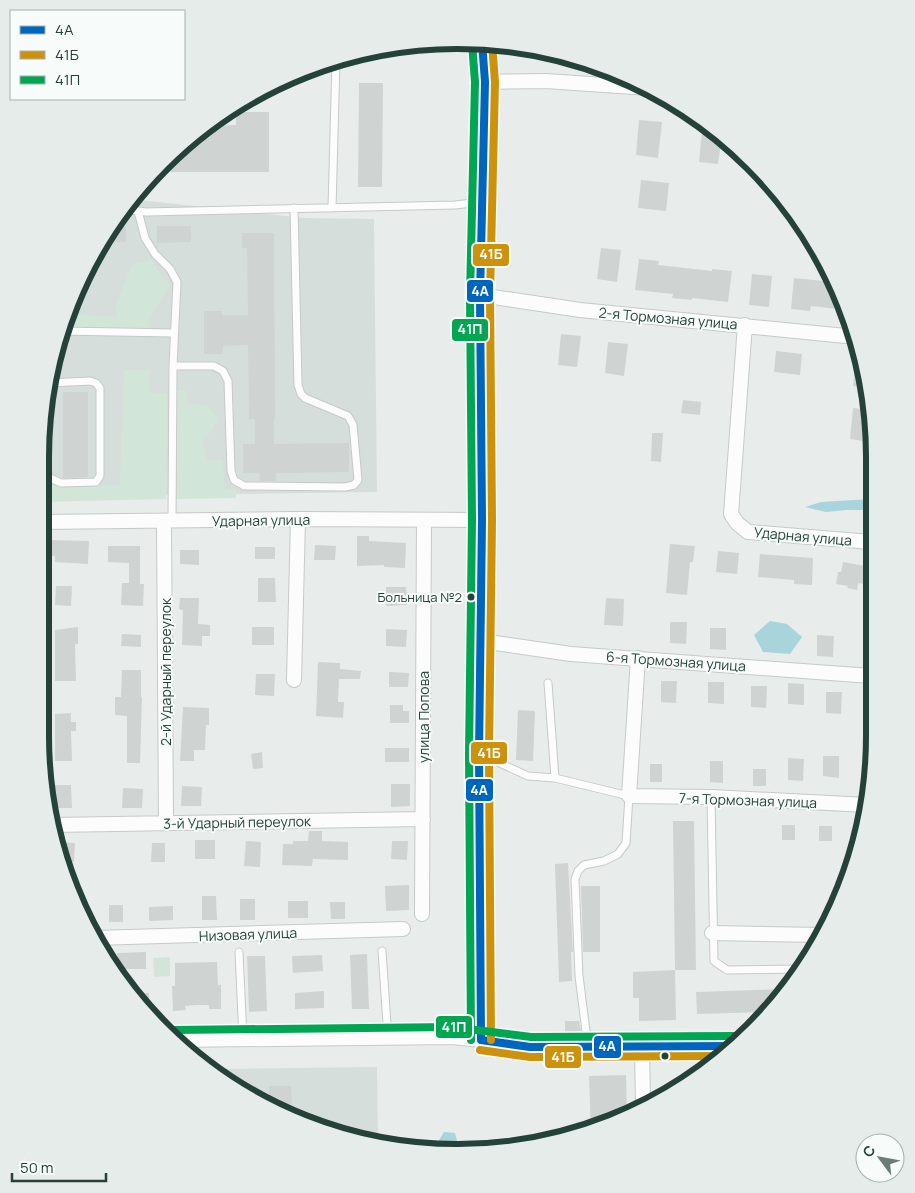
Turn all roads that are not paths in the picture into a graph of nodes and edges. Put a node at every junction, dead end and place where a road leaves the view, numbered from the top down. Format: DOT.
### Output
graph roads {
  1 [pos="483,50"];
  2 [pos="336,67"];
  3 [pos="486,82"];
  4 [pos="628,87"];
  5 [pos="482,202"];
  6 [pos="294,208"];
  7 [pos="332,208"];
  8 [pos="132,210"];
  9 [pos="138,211"];
  10 [pos="480,295"];
  11 [pos="745,325"];
  12 [pos="69,331"];
  13 [pos="174,332"];
  14 [pos="848,336"];
  15 [pos="173,366"];
  16 [pos="56,383"];
  17 [pos="49,476"];
  18 [pos="298,519"];
  19 [pos="424,520"];
  20 [pos="482,520"];
  21 [pos="168,521"];
  22 [pos="49,522"];
  23 [pos="866,542"];
  24 [pos="481,640"];
  25 [pos="638,658"];
  26 [pos="866,676"];
  27 [pos="294,680"];
  28 [pos="548,682"];
  29 [pos="479,754"];
  30 [pos="555,778"];
  31 [pos="629,796"];
  32 [pos="712,797"];
  33 [pos="860,806"];
  34 [pos="423,819"];
  35 [pos="166,822"];
  36 [pos="59,826"];
  37 [pos="422,914"];
  38 [pos="403,929"];
  39 [pos="712,933"];
  40 [pos="814,935"];
  41 [pos="103,938"];
  42 [pos="382,951"];
  43 [pos="239,952"];
  44 [pos="793,969"];
  45 [pos="388,1038"];
  46 [pos="243,1039"];
  47 [pos="184,1040"];
  48 [pos="482,1040"];
  49 [pos="588,1047"];
  50 [pos="642,1047"];
  51 [pos="714,1054"];
  52 [pos="643,1099"];
  1 -- 3 [label="street"];
  2 -- 7 [label="lane"];
  3 -- 4 [label="street"];
  3 -- 5 [label="street"];
  5 -- 7 [label="lane"];
  5 -- 10 [label="street"];
  6 -- 7 [label="lane"];
  6 -- 9 [label="lane"];
  6 -- 15 [label="lane"];
  8 -- 9 [label="lane"];
  9 -- 13 [label="lane"];
  10 -- 11 [label="street, 2-я Тормозная улица"];
  10 -- 20 [label="street"];
  11 -- 14 [label="street, 2-я Тормозная улица"];
  11 -- 23 [label="street, Ударная улица"];
  12 -- 13 [label="lane"];
  13 -- 15 [label="lane"];
  15 -- 21 [label="lane"];
  16 -- 17 [label="lane"];
  18 -- 19 [label="street, Ударная улица"];
  18 -- 21 [label="street, Ударная улица"];
  18 -- 27 [label="street"];
  19 -- 20 [label="street, Ударная улица"];
  19 -- 34 [label="street, улица Попова"];
  20 -- 24 [label="street"];
  21 -- 22 [label="street, Ударная улица"];
  21 -- 35 [label="street, 2-й Ударный переулок"];
  24 -- 25 [label="street, 6-я Тормозная улица"];
  24 -- 29 [label="street"];
  25 -- 26 [label="street, 6-я Тормозная улица"];
  25 -- 31 [label="street"];
  28 -- 30 [label="lane"];
  29 -- 30 [label="lane"];
  29 -- 48 [label="street"];
  30 -- 31 [label="lane"];
  31 -- 32 [label="street, 7-я Тормозная улица"];
  31 -- 49 [label="lane"];
  32 -- 33 [label="street, 7-я Тормозная улица"];
  32 -- 39 [label="lane"];
  34 -- 35 [label="street, 3-й Ударный переулок"];
  34 -- 37 [label="street, улица Попова"];
  35 -- 36 [label="street, 3-й Ударный переулок"];
  38 -- 41 [label="street, Низовая улица"];
  39 -- 40 [label="street"];
  39 -- 44 [label="lane"];
  42 -- 45 [label="lane"];
  43 -- 46 [label="lane"];
  45 -- 46 [label="street"];
  45 -- 48 [label="street"];
  46 -- 47 [label="street"];
  48 -- 49 [label="street"];
  49 -- 50 [label="street"];
  50 -- 51 [label="street"];
  50 -- 52 [label="street"];
}
